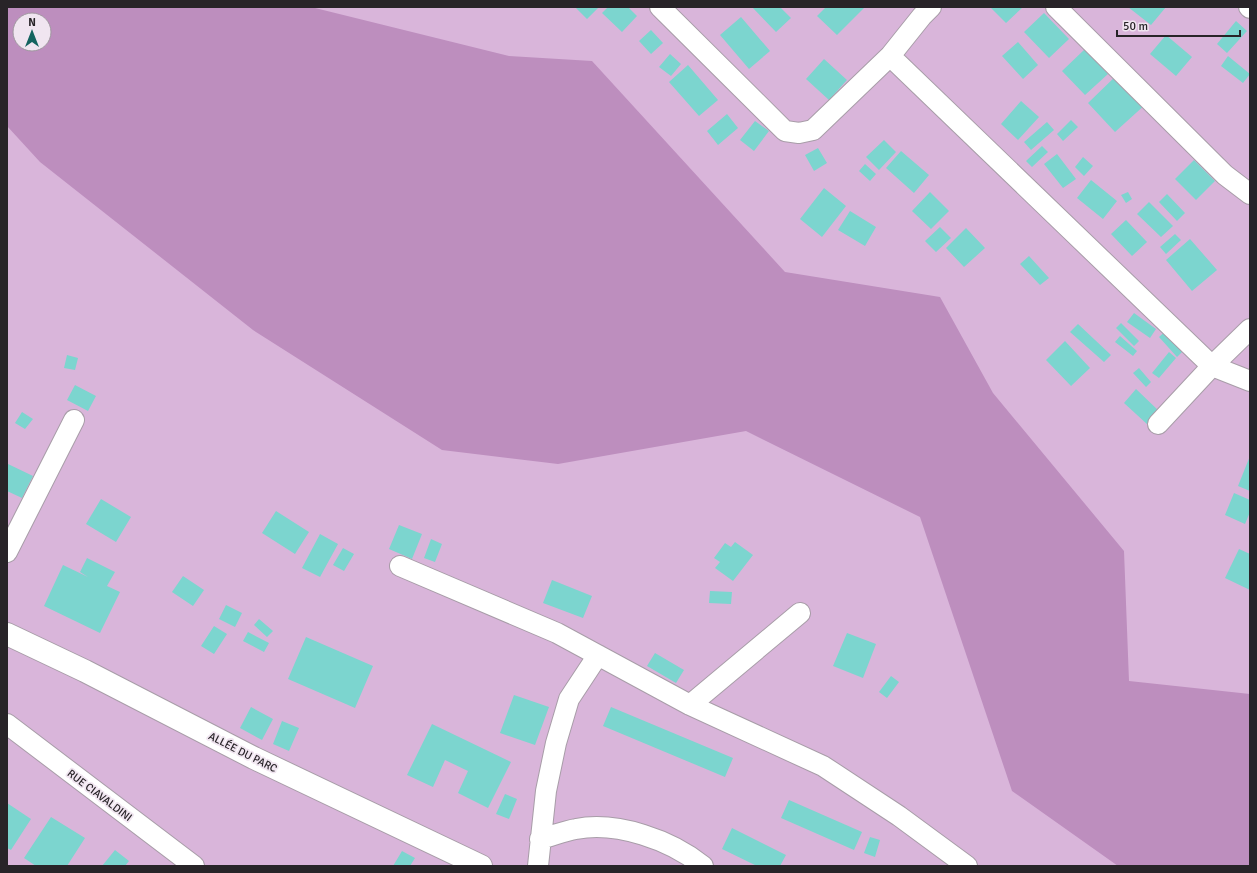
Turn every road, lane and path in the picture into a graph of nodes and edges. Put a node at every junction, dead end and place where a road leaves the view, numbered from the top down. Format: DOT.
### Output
graph roads {
  1 [pos="660,7"];
  2 [pos="1056,7"];
  3 [pos="922,10"];
  4 [pos="890,56"];
  5 [pos="1250,194"];
  6 [pos="1250,328"];
  7 [pos="1212,366"];
  8 [pos="1250,381"];
  9 [pos="74,420"];
  10 [pos="1158,424"];
  11 [pos="7,552"];
  12 [pos="400,566"];
  13 [pos="800,613"];
  14 [pos="7,634"];
  15 [pos="598,655"];
  16 [pos="690,705"];
  17 [pos="7,724"];
  18 [pos="540,839"];
  19 [pos="194,866"];
  20 [pos="481,866"];
  21 [pos="538,866"];
  22 [pos="703,866"];
  23 [pos="968,866"];
  1 -- 4 [label="street"];
  2 -- 5 [label="street"];
  3 -- 4 [label="street"];
  4 -- 7 [label="street"];
  6 -- 7 [label="street"];
  7 -- 8 [label="street"];
  7 -- 10 [label="street"];
  9 -- 11 [label="street"];
  12 -- 15 [label="street"];
  13 -- 16 [label="street"];
  14 -- 20 [label="street, ALLÉE DU PARC"];
  15 -- 16 [label="street"];
  15 -- 18 [label="street"];
  16 -- 23 [label="street"];
  17 -- 19 [label="street, RUE CIAVALDINI"];
  18 -- 21 [label="street"];
  18 -- 22 [label="street"];
}
